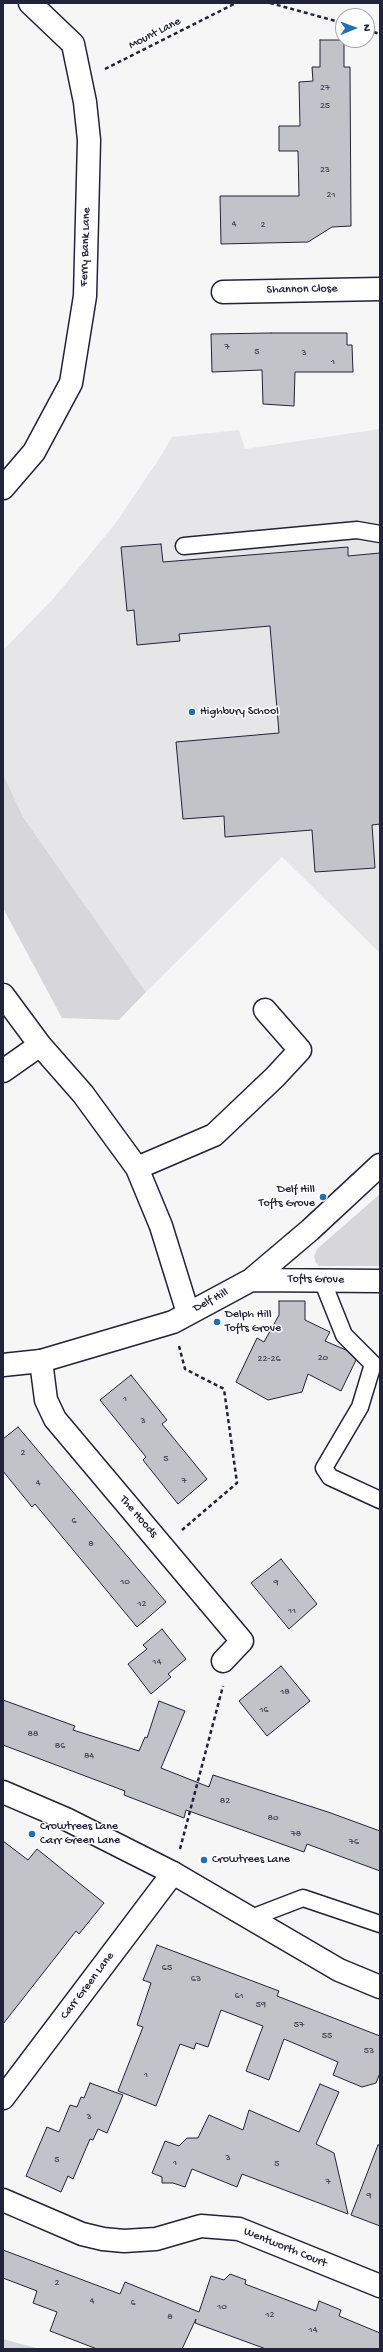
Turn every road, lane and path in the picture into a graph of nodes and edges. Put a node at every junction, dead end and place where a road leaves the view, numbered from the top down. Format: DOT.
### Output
graph roads {
  1 [pos="30,3"];
  2 [pos="236,3"];
  3 [pos="270,3"];
  4 [pos="335,22"];
  5 [pos="80,77"];
  6 [pos="380,289"];
  7 [pos="223,292"];
  8 [pos="3,488"];
  9 [pos="380,534"];
  10 [pos="184,546"];
  11 [pos="3,995"];
  12 [pos="265,1010"];
  13 [pos="40,1045"];
  14 [pos="3,1071"];
  15 [pos="380,1164"];
  16 [pos="137,1168"];
  17 [pos="251,1280"];
  18 [pos="322,1280"];
  19 [pos="380,1281"];
  20 [pos="180,1317"];
  21 [pos="41,1361"];
  22 [pos="3,1365"];
  23 [pos="380,1500"];
  24 [pos="164,1546"];
  25 [pos="223,1661"];
  26 [pos="3,1792"];
  27 [pos="173,1873"];
  28 [pos="251,1918"];
  29 [pos="380,1924"];
  30 [pos="380,1987"];
  31 [pos="3,2098"];
  32 [pos="3,2200"];
  33 [pos="380,2286"];
  1 -- 5 [label="street, Ferry Bank Lane"];
  2 -- 5 [label="path, Mount Lane"];
  3 -- 4 [label="path"];
  5 -- 8 [label="street, Ferry Bank Lane"];
  6 -- 7 [label="street, Shannon Close"];
  9 -- 10 [label="lane"];
  11 -- 13 [label="street"];
  12 -- 16 [label="street"];
  13 -- 14 [label="street"];
  13 -- 16 [label="street"];
  15 -- 17 [label="street, Delf Hill"];
  16 -- 20 [label="street"];
  17 -- 18 [label="street, Tofts Grove"];
  17 -- 20 [label="street, Delf Hill"];
  18 -- 19 [label="street, Tofts Grove"];
  18 -- 23 [label="lane"];
  20 -- 21 [label="street, Delf Hill"];
  20 -- 24 [label="path"];
  21 -- 22 [label="street, Delf Hill"];
  21 -- 24 [label="street, The Hoods"];
  24 -- 25 [label="street, The Hoods"];
  25 -- 27 [label="path"];
  26 -- 27 [label="street"];
  27 -- 28 [label="street"];
  27 -- 31 [label="street, Carr Green Lane"];
  28 -- 29 [label="lane"];
  28 -- 30 [label="street"];
  32 -- 33 [label="street, Wentworth Court"];
}
